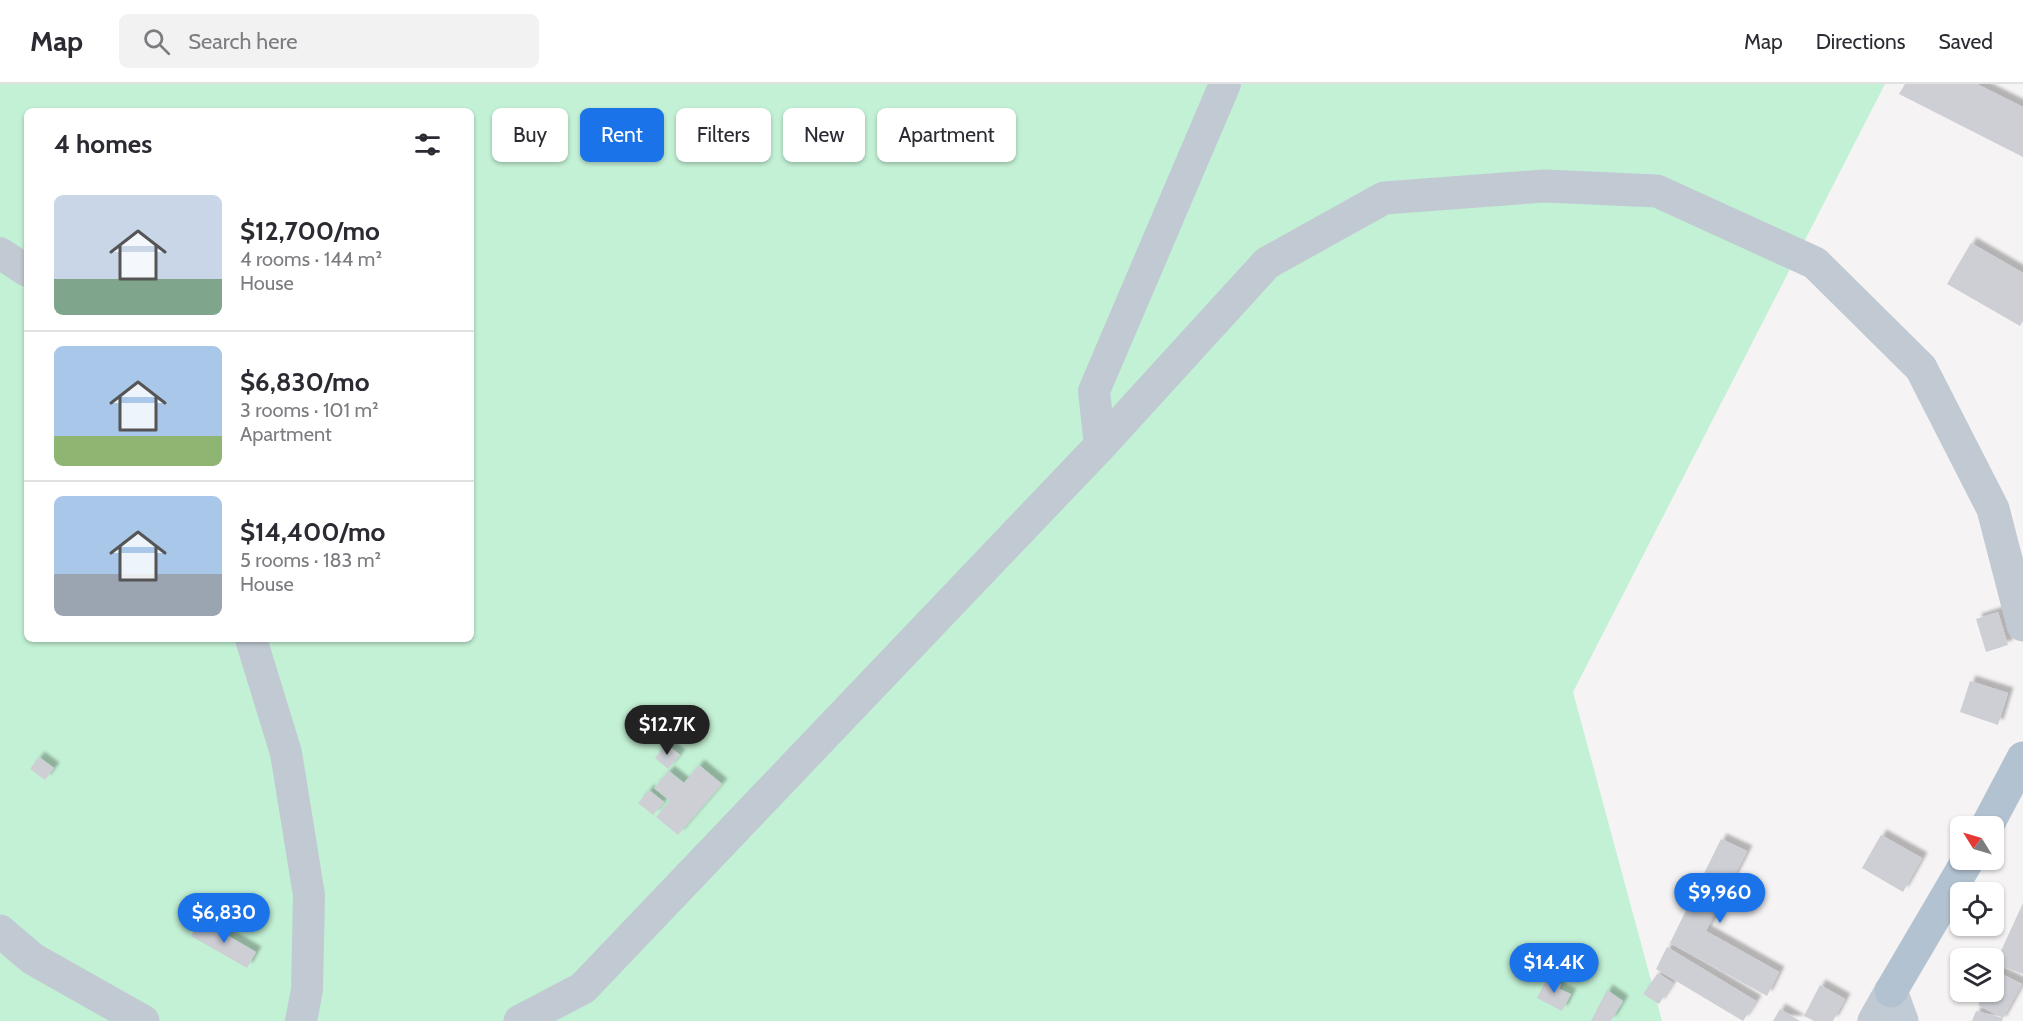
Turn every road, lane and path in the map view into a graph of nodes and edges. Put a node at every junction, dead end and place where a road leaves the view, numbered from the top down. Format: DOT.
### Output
graph roads {
  1 [pos="1225,84"];
  2 [pos="0,253"];
  3 [pos="24,268"];
  4 [pos="1100,446"];
  5 [pos="1993,509"];
  6 [pos="2023,527"];
  7 [pos="2023,625"];
  8 [pos="252,642"];
  9 [pos="2023,758"];
  10 [pos="1992,816"];
  11 [pos="1963,870"];
  12 [pos="0,931"];
  13 [pos="1896,1006"];
  14 [pos="143,1021"];
  15 [pos="301,1021"];
  16 [pos="520,1021"];
  17 [pos="1874,1021"];
  1 -- 4 [label="street"];
  2 -- 3 [label="street"];
  4 -- 5 [label="street"];
  4 -- 16 [label="street"];
  5 -- 6 [label="street"];
  5 -- 7 [label="street"];
  8 -- 15 [label="street"];
  9 -- 10 [label="main road"];
  11 -- 13 [label="main road"];
  12 -- 14 [label="street"];
  13 -- 17 [label="street"];
}
